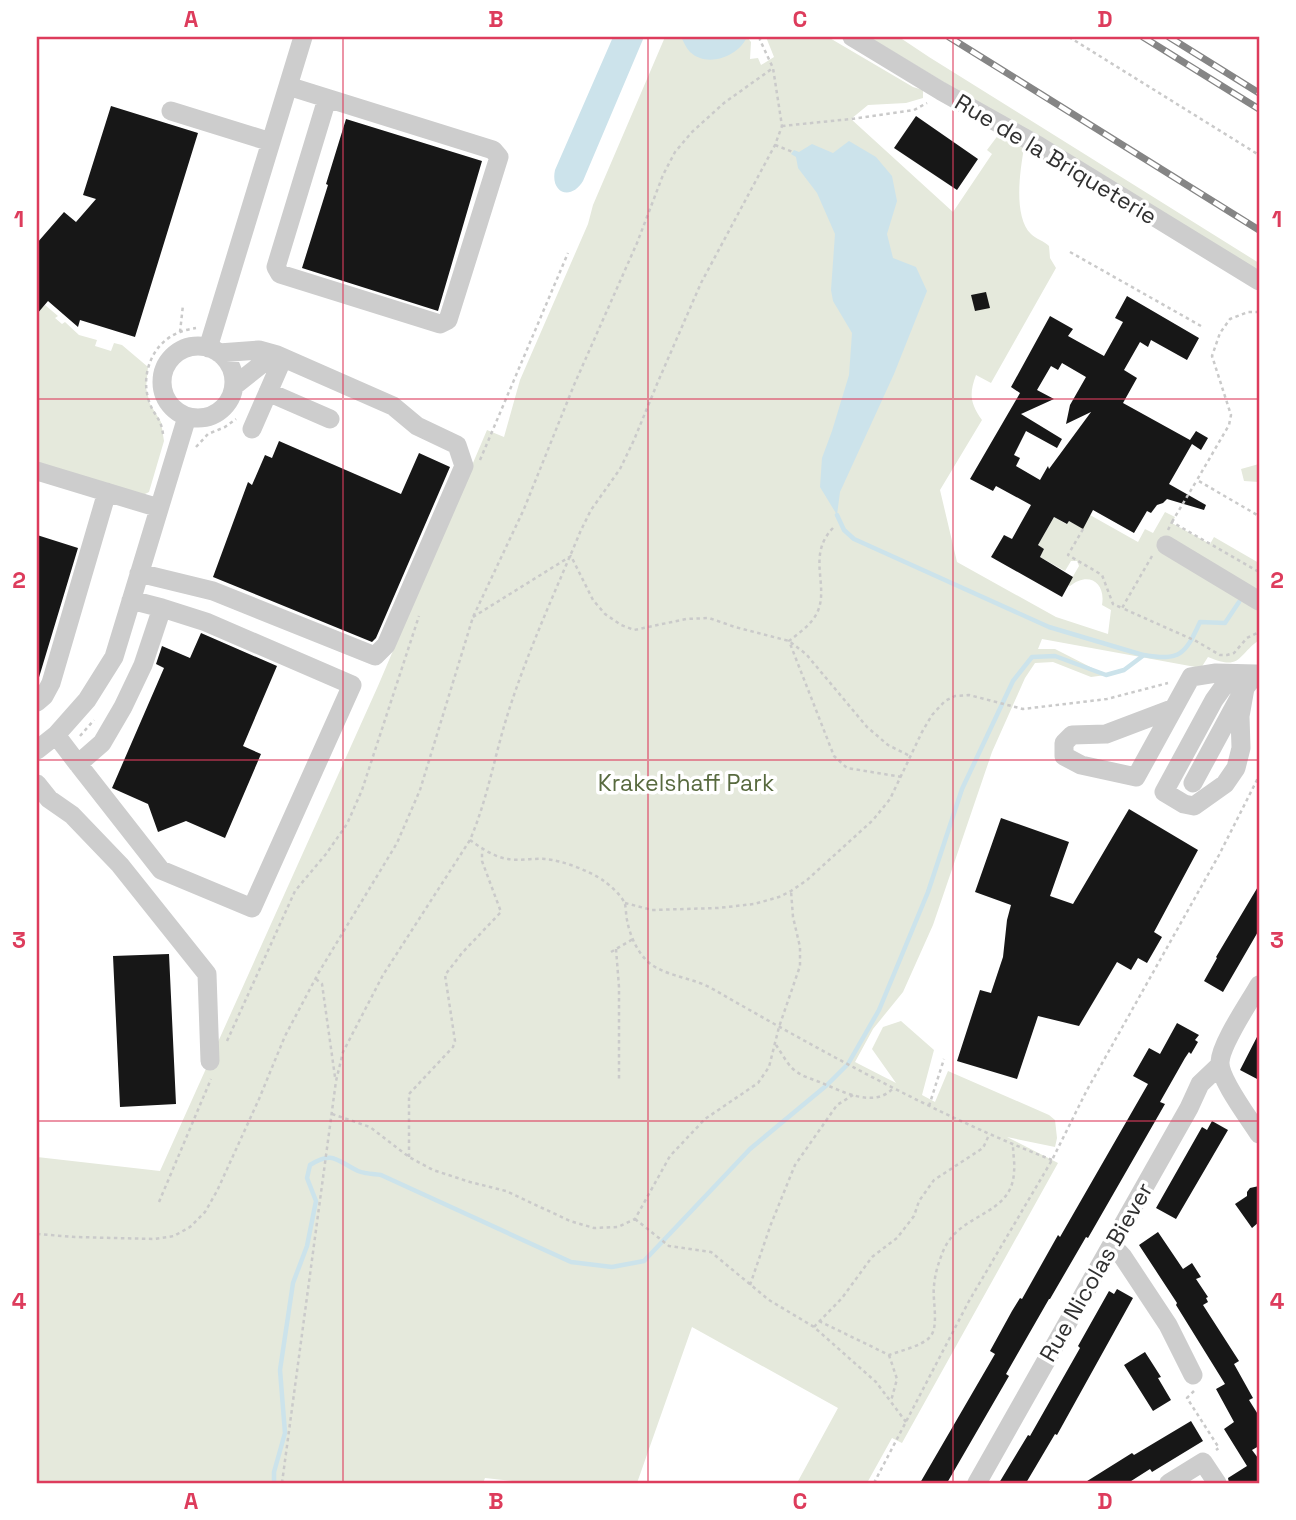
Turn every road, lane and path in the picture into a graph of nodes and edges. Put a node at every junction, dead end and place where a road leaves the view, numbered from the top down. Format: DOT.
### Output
graph roads {
  1 [pos="303,37"];
  2 [pos="760,37"];
  3 [pos="852,37"];
  4 [pos="1069,37"];
  5 [pos="773,68"];
  6 [pos="288,86"];
  7 [pos="939,94"];
  8 [pos="327,99"];
  9 [pos="171,111"];
  10 [pos="782,126"];
  11 [pos="271,142"];
  12 [pos="775,145"];
  13 [pos="793,152"];
  14 [pos="1259,155"];
  15 [pos="1070,251"];
  16 [pos="568,253"];
  17 [pos="1259,281"];
  18 [pos="183,305"];
  19 [pos="1259,312"];
  20 [pos="1201,326"];
  21 [pos="180,332"];
  22 [pos="213,350"];
  23 [pos="280,356"];
  24 [pos="234,386"];
  25 [pos="268,392"];
  26 [pos="187,417"];
  27 [pos="330,419"];
  28 [pos="252,429"];
  29 [pos="479,464"];
  30 [pos="38,476"];
  31 [pos="1196,480"];
  32 [pos="107,492"];
  33 [pos="159,508"];
  34 [pos="1259,516"];
  35 [pos="1172,522"];
  36 [pos="833,527"];
  37 [pos="1083,528"];
  38 [pos="1166,545"];
  39 [pos="571,556"];
  40 [pos="139,573"];
  41 [pos="131,600"];
  42 [pos="1259,601"];
  43 [pos="162,608"];
  44 [pos="1122,608"];
  45 [pos="1129,611"];
  46 [pos="419,615"];
  47 [pos="472,617"];
  48 [pos="1259,632"];
  49 [pos="789,641"];
  50 [pos="1253,678"];
  51 [pos="1173,682"];
  52 [pos="37,702"];
  53 [pos="1172,709"];
  54 [pos="55,735"];
  55 [pos="37,750"];
  56 [pos="910,756"];
  57 [pos="78,764"];
  58 [pos="1259,776"];
  59 [pos="902,777"];
  60 [pos="1193,783"];
  61 [pos="37,784"];
  62 [pos="470,840"];
  63 [pos="482,849"];
  64 [pos="791,891"];
  65 [pos="625,902"];
  66 [pos="633,939"];
  67 [pos="616,949"];
  68 [pos="611,952"];
  69 [pos="316,978"];
  70 [pos="1259,985"];
  71 [pos="779,1027"];
  72 [pos="775,1044"];
  73 [pos="944,1059"];
  74 [pos="215,1062"];
  75 [pos="1220,1065"];
  76 [pos="619,1079"];
  77 [pos="336,1081"];
  78 [pos="894,1087"];
  79 [pos="853,1095"];
  80 [pos="929,1106"];
  81 [pos="331,1114"];
  82 [pos="1259,1133"];
  83 [pos="989,1135"];
  84 [pos="1013,1145"];
  85 [pos="409,1157"];
  86 [pos="1052,1160"];
  87 [pos="159,1202"];
  88 [pos="635,1219"];
  89 [pos="37,1234"];
  90 [pos="1111,1245"];
  91 [pos="750,1285"];
  92 [pos="819,1321"];
  93 [pos="814,1327"];
  94 [pos="889,1355"];
  95 [pos="1193,1375"];
  96 [pos="891,1401"];
  97 [pos="906,1422"];
  98 [pos="1203,1462"];
  99 [pos="282,1483"];
  100 [pos="874,1483"];
  101 [pos="976,1483"];
  102 [pos="1169,1483"];
  103 [pos="1217,1483"];
  1 -- 6 [label="street"];
  2 -- 5 [label="path"];
  3 -- 7 [label="street, Rue de la Briqueterie"];
  4 -- 14 [label="path"];
  5 -- 10 [label="path"];
  5 -- 47 [label="path"];
  6 -- 8 [label="street"];
  6 -- 11 [label="street"];
  7 -- 10 [label="path"];
  7 -- 17 [label="street, Rue de la Briqueterie"];
  8 -- 8 [label="street"];
  9 -- 11 [label="street"];
  10 -- 12 [label="path"];
  11 -- 22 [label="street"];
  12 -- 13 [label="path"];
  12 -- 39 [label="path"];
  15 -- 20 [label="path"];
  16 -- 29 [label="path"];
  18 -- 21 [label="path"];
  19 -- 31 [label="path"];
  22 -- 23 [label="street"];
  22 -- 24 [label="street"];
  22 -- 26 [label="street"];
  23 -- 24 [label="street"];
  23 -- 25 [label="street"];
  23 -- 40 [label="street"];
  24 -- 26 [label="street"];
  25 -- 27 [label="street"];
  25 -- 28 [label="street"];
  26 -- 33 [label="street"];
  30 -- 32 [label="street"];
  31 -- 34 [label="path"];
  31 -- 35 [label="path"];
  32 -- 33 [label="street"];
  32 -- 52 [label="street"];
  33 -- 40 [label="street"];
  36 -- 49 [label="path"];
  37 -- 44 [label="path"];
  38 -- 42 [label="street"];
  39 -- 47 [label="path"];
  39 -- 49 [label="path"];
  39 -- 62 [label="path"];
  40 -- 41 [label="street"];
  41 -- 43 [label="street"];
  41 -- 54 [label="street"];
  43 -- 57 [label="street"];
  43 -- 57 [label="street"];
  45 -- 48 [label="path"];
  46 -- 74 [label="path"];
  47 -- 69 [label="path"];
  49 -- 56 [label="path"];
  49 -- 59 [label="path"];
  50 -- 50 [label="street"];
  50 -- 53 [label="street"];
  50 -- 60 [label="street"];
  51 -- 56 [label="path"];
  53 -- 53 [label="street"];
  54 -- 55 [label="street"];
  54 -- 57 [label="street"];
  56 -- 59 [label="path"];
  58 -- 86 [label="path"];
  59 -- 64 [label="path"];
  61 -- 74 [label="street"];
  62 -- 63 [label="path"];
  62 -- 77 [label="path"];
  63 -- 65 [label="path"];
  63 -- 85 [label="path"];
  64 -- 65 [label="path"];
  64 -- 71 [label="path"];
  65 -- 66 [label="path"];
  66 -- 67 [label="path"];
  66 -- 71 [label="path"];
  67 -- 68 [label="path"];
  67 -- 76 [label="path"];
  69 -- 77 [label="path"];
  69 -- 89 [label="path"];
  70 -- 75 [label="street"];
  71 -- 72 [label="path"];
  71 -- 78 [label="path"];
  72 -- 79 [label="path"];
  72 -- 88 [label="path"];
  73 -- 80 [label="path"];
  74 -- 87 [label="path"];
  75 -- 82 [label="street"];
  75 -- 90 [label="street, Rue Nicolas Biever"];
  77 -- 81 [label="path"];
  78 -- 79 [label="path"];
  78 -- 80 [label="path"];
  79 -- 91 [label="path"];
  80 -- 83 [label="path"];
  81 -- 85 [label="path"];
  81 -- 99 [label="path"];
  83 -- 84 [label="path"];
  83 -- 92 [label="path"];
  84 -- 86 [label="path"];
  84 -- 94 [label="path"];
  85 -- 88 [label="path"];
  86 -- 97 [label="path"];
  88 -- 91 [label="path"];
  90 -- 95 [label="street"];
  90 -- 101 [label="street, Rue Nicolas Biever"];
  91 -- 93 [label="path"];
  92 -- 93 [label="path"];
  92 -- 94 [label="path"];
  93 -- 96 [label="path"];
  94 -- 96 [label="path"];
  95 -- 98 [label="path"];
  96 -- 97 [label="path"];
  97 -- 100 [label="path"];
  98 -- 102 [label="street"];
  98 -- 103 [label="street"];
}
